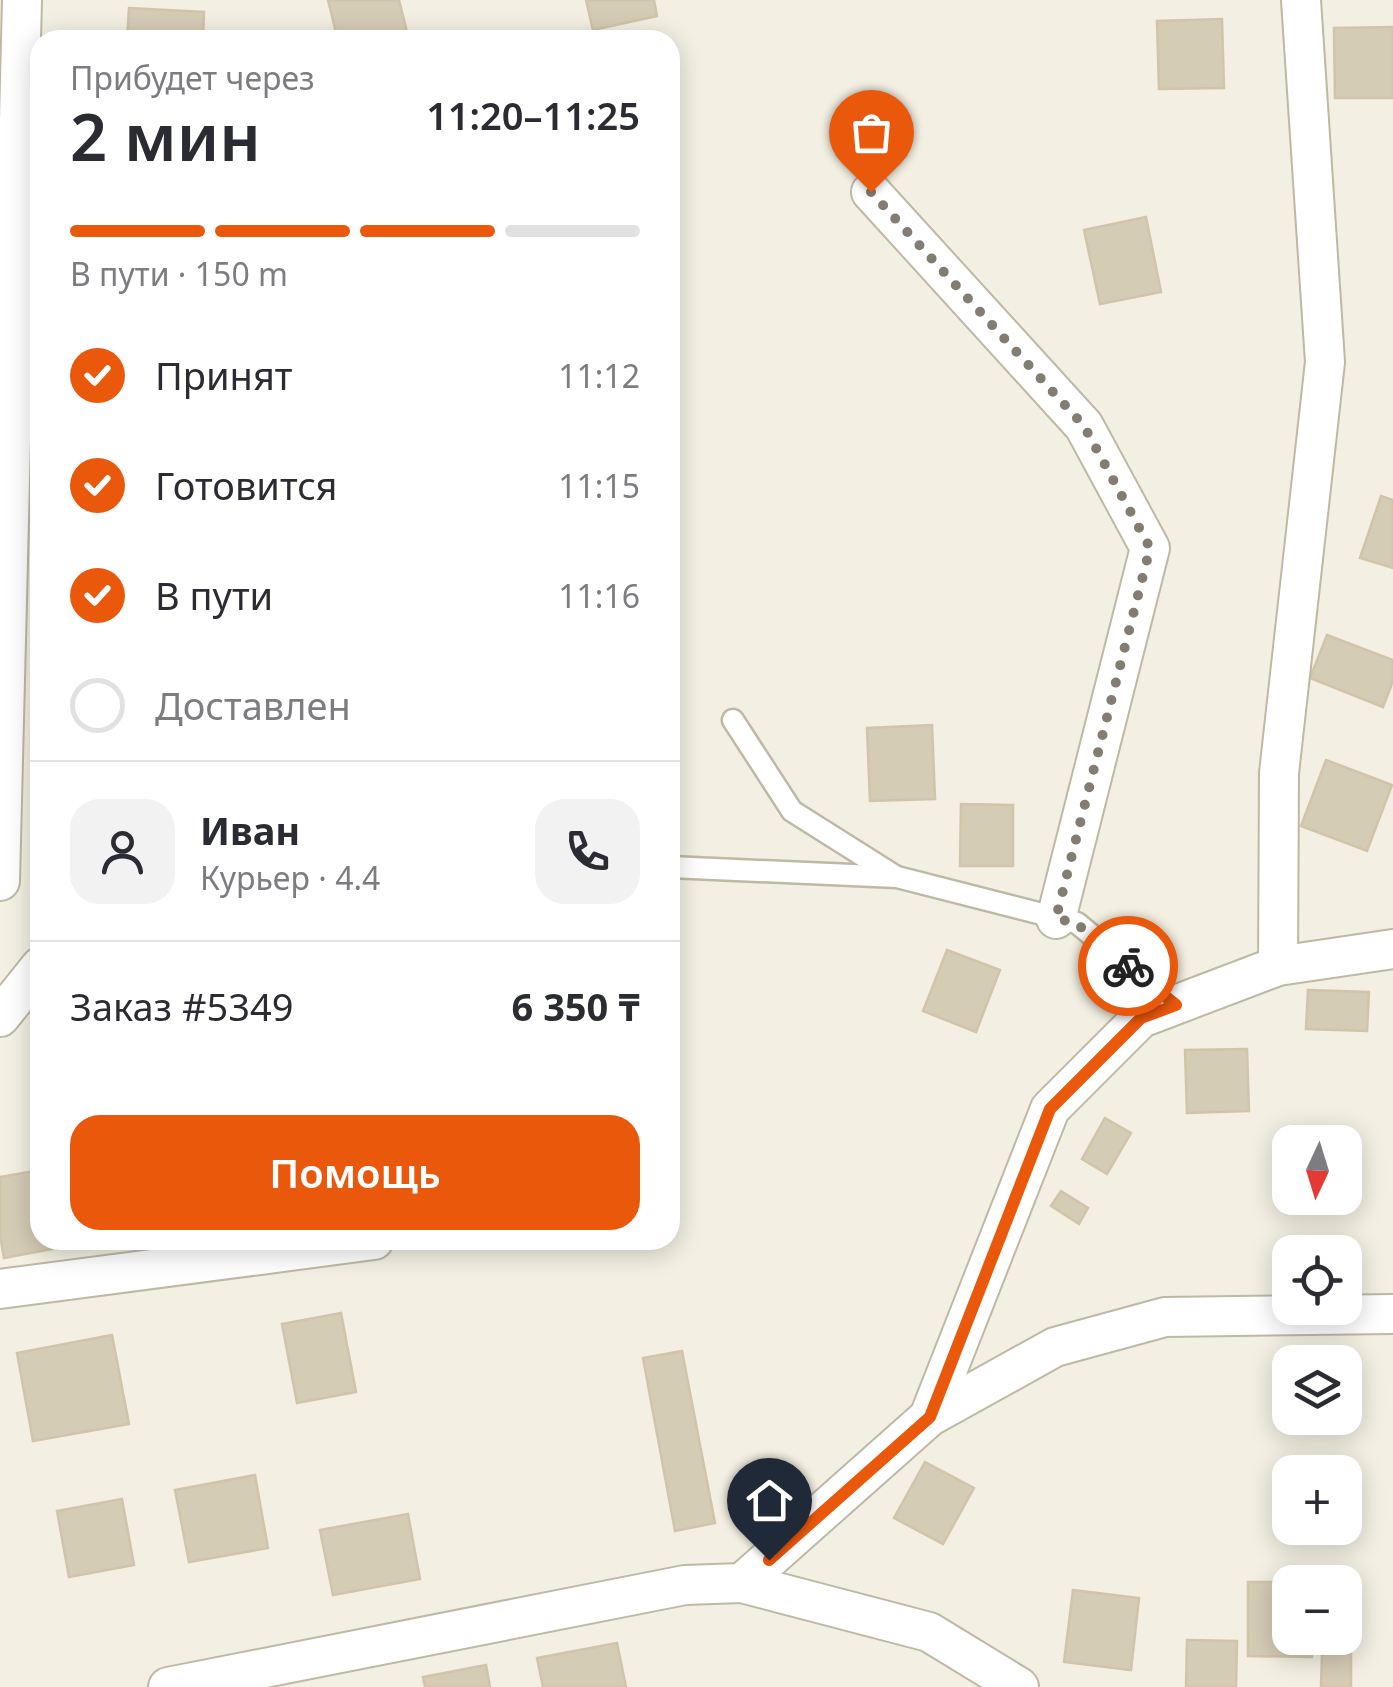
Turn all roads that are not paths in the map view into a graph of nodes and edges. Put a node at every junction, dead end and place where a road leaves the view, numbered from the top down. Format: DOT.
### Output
graph roads {
  1 [pos="22,0"];
  2 [pos="1301,0"];
  3 [pos="871,192"];
  4 [pos="734,720"];
  5 [pos="680,867"];
  6 [pos="897,877"];
  7 [pos="0,881"];
  8 [pos="1056,918"];
  9 [pos="1393,949"];
  10 [pos="1278,966"];
  11 [pos="30,980"];
  12 [pos="1176,1005"];
  13 [pos="0,1017"];
  14 [pos="299,1250"];
  15 [pos="0,1290"];
  16 [pos="1393,1314"];
  17 [pos="930,1417"];
  18 [pos="742,1583"];
  19 [pos="168,1687"];
  20 [pos="1019,1687"];
  1 -- 7 [label="street"];
  2 -- 10 [label="street"];
  3 -- 8 [label="street"];
  4 -- 6 [label="lane"];
  5 -- 6 [label="lane"];
  6 -- 8 [label="lane"];
  8 -- 12 [label="lane"];
  9 -- 10 [label="street"];
  10 -- 12 [label="street"];
  11 -- 13 [label="street"];
  12 -- 17 [label="street"];
  14 -- 15 [label="street"];
  16 -- 17 [label="street"];
  17 -- 18 [label="street"];
  18 -- 19 [label="street"];
  18 -- 20 [label="street"];
}
